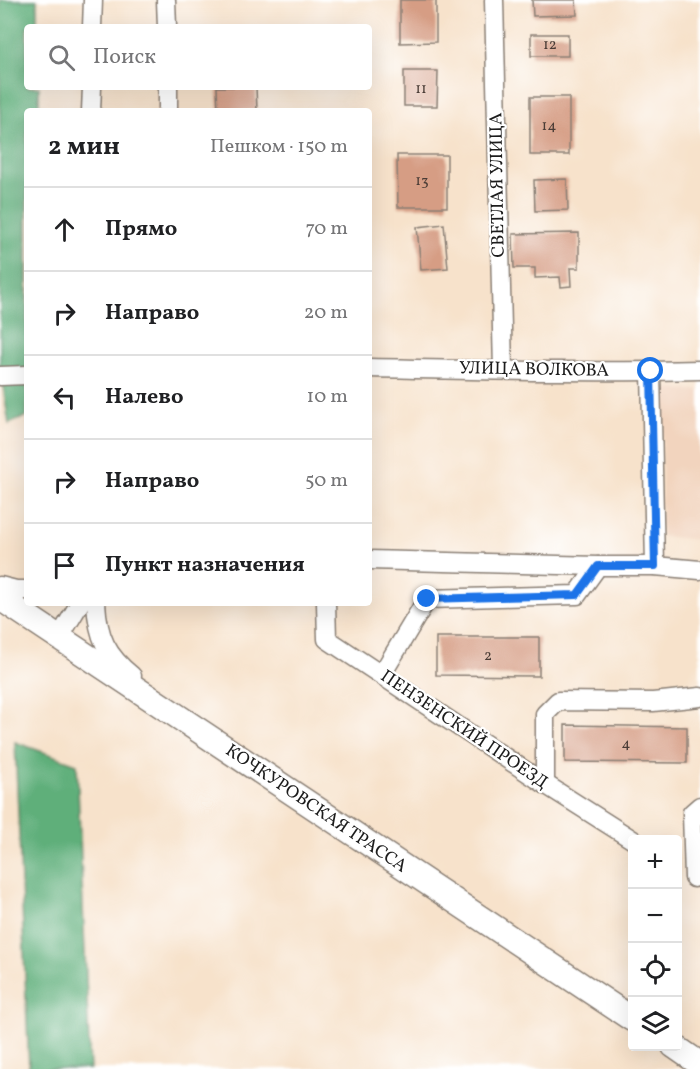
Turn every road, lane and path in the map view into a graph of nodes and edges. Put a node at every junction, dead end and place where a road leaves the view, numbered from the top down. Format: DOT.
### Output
graph roads {
  1 [pos="93,0"];
  2 [pos="166,0"];
  3 [pos="494,0"];
  4 [pos="92,24"];
  5 [pos="166,24"];
  6 [pos="92,90"];
  7 [pos="168,90"];
  8 [pos="92,108"];
  9 [pos="168,108"];
  10 [pos="372,368"];
  11 [pos="502,370"];
  12 [pos="700,370"];
  13 [pos="651,371"];
  14 [pos="24,375"];
  15 [pos="0,376"];
  16 [pos="372,560"];
  17 [pos="598,566"];
  18 [pos="655,566"];
  19 [pos="700,570"];
  20 [pos="0,586"];
  21 [pos="24,590"];
  22 [pos="0,598"];
  23 [pos="78,606"];
  24 [pos="96,606"];
  25 [pos="326,606"];
  26 [pos="59,638"];
  27 [pos="381,674"];
  28 [pos="700,697"];
  29 [pos="211,739"];
  30 [pos="545,784"];
  31 [pos="700,806"];
  32 [pos="628,837"];
  33 [pos="682,871"];
  34 [pos="697,880"];
  35 [pos="628,1016"];
  36 [pos="680,1051"];
  37 [pos="700,1064"];
  1 -- 4 [label="street"];
  2 -- 5 [label="street"];
  3 -- 11 [label="street, СВЕТЛАЯ УЛИЦА"];
  6 -- 8 [label="street"];
  7 -- 9 [label="street"];
  10 -- 11 [label="street, УЛИЦА ВОЛКОВА"];
  11 -- 13 [label="street, УЛИЦА ВОЛКОВА"];
  12 -- 13 [label="street, УЛИЦА ВОЛКОВА"];
  13 -- 18 [label="street"];
  14 -- 15 [label="street"];
  16 -- 17 [label="street"];
  17 -- 18 [label="street"];
  17 -- 27 [label="street"];
  18 -- 19 [label="street"];
  20 -- 21 [label="street"];
  22 -- 26 [label="main road, КОЧКУРОВСКАЯ ТРАССА"];
  23 -- 26 [label="street"];
  24 -- 29 [label="street"];
  25 -- 27 [label="street, ПЕНЗЕНСКИЙ ПРОЕЗД"];
  26 -- 29 [label="main road, КОЧКУРОВСКАЯ ТРАССА"];
  27 -- 30 [label="street, ПЕНЗЕНСКИЙ ПРОЕЗД"];
  28 -- 30 [label="street"];
  29 -- 35 [label="main road, КОЧКУРОВСКАЯ ТРАССА"];
  30 -- 32 [label="street, ПЕНЗЕНСКИЙ ПРОЕЗД"];
  31 -- 34 [label="street"];
  33 -- 34 [label="street"];
  36 -- 37 [label="main road"];
}
